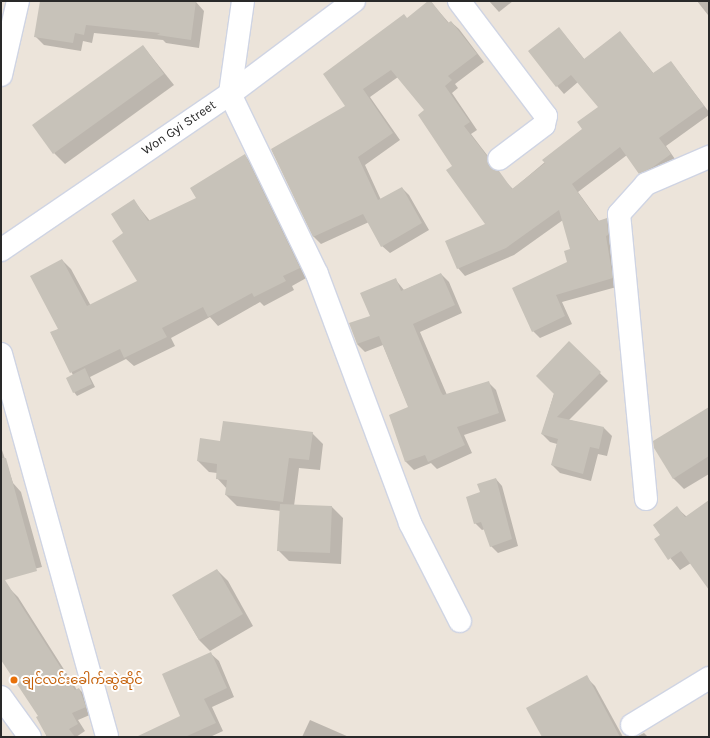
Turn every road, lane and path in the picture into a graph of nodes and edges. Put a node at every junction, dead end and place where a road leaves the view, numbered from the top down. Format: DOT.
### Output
graph roads {
  1 [pos="18,1"];
  2 [pos="243,1"];
  3 [pos="354,1"];
  4 [pos="459,1"];
  5 [pos="1,75"];
  6 [pos="230,94"];
  7 [pos="709,157"];
  8 [pos="499,159"];
  9 [pos="1,250"];
  10 [pos="1,354"];
  11 [pos="646,499"];
  12 [pos="460,621"];
  13 [pos="709,678"];
  14 [pos="1,696"];
  15 [pos="632,725"];
  16 [pos="30,737"];
  17 [pos="107,737"];
  1 -- 5 [label="street"];
  2 -- 6 [label="street"];
  3 -- 6 [label="street, Won Gyi Street"];
  4 -- 8 [label="street"];
  6 -- 9 [label="street, Won Gyi Street"];
  6 -- 12 [label="street"];
  7 -- 11 [label="street"];
  10 -- 17 [label="street"];
  13 -- 15 [label="street"];
  14 -- 16 [label="street"];
}
